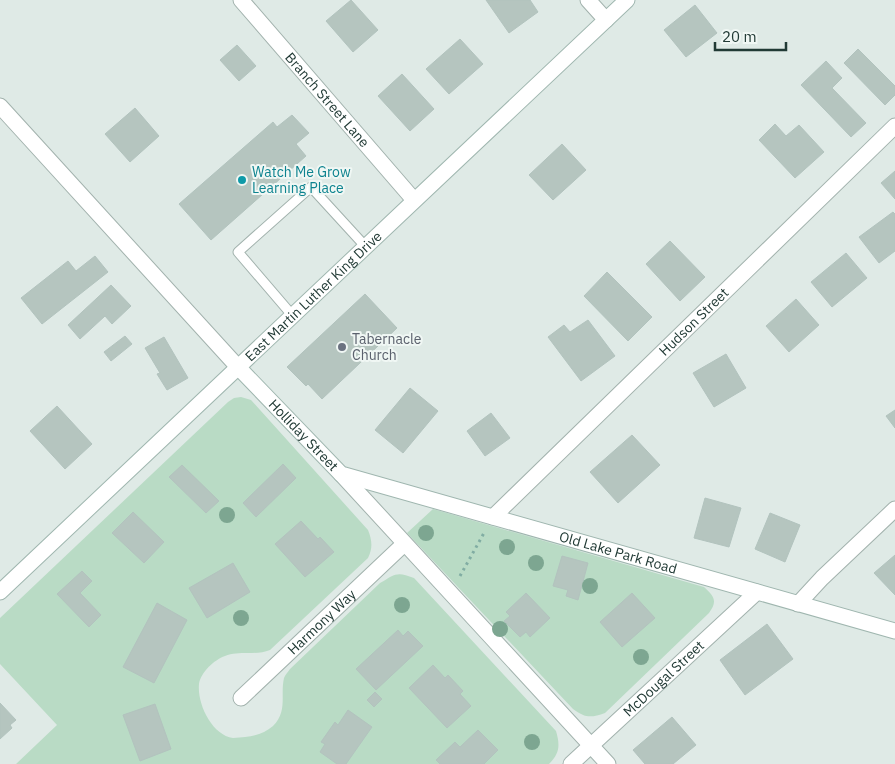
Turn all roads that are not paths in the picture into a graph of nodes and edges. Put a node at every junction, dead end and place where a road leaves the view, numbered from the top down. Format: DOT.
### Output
graph roads {
  1 [pos="241,0"];
  2 [pos="588,0"];
  3 [pos="627,0"];
  4 [pos="606,20"];
  5 [pos="0,106"];
  6 [pos="895,126"];
  7 [pos="414,200"];
  8 [pos="365,246"];
  9 [pos="292,315"];
  10 [pos="238,366"];
  11 [pos="341,474"];
  12 [pos="895,509"];
  13 [pos="493,517"];
  14 [pos="404,544"];
  15 [pos="0,592"];
  16 [pos="756,592"];
  17 [pos="798,604"];
  18 [pos="895,631"];
  19 [pos="240,698"];
  20 [pos="591,746"];
  21 [pos="571,764"];
  22 [pos="608,764"];
  1 -- 7 [label="street, Branch Street Lane"];
  2 -- 4 [label="street"];
  3 -- 4 [label="street, East Martin Luther King Drive"];
  4 -- 7 [label="street, East Martin Luther King Drive"];
  5 -- 10 [label="street, Holliday Street"];
  6 -- 13 [label="street, Hudson Street"];
  7 -- 8 [label="street, East Martin Luther King Drive"];
  8 -- 9 [label="street, East Martin Luther King Drive"];
  8 -- 9 [label="lane"];
  9 -- 10 [label="street, East Martin Luther King Drive"];
  10 -- 11 [label="street, Holliday Street"];
  10 -- 15 [label="street, East Martin Luther King Drive"];
  11 -- 13 [label="street, Old Lake Park Road"];
  11 -- 14 [label="street, Holliday Street"];
  12 -- 17 [label="street"];
  13 -- 16 [label="street, Old Lake Park Road"];
  14 -- 19 [label="street, Harmony Way"];
  14 -- 20 [label="street, Holliday Street"];
  16 -- 17 [label="street, Old Lake Park Road"];
  16 -- 20 [label="street, McDougal Street"];
  17 -- 18 [label="street, Old Lake Park Road"];
  20 -- 21 [label="street, McDougal Street"];
  20 -- 22 [label="street, Holliday Street"];
}
